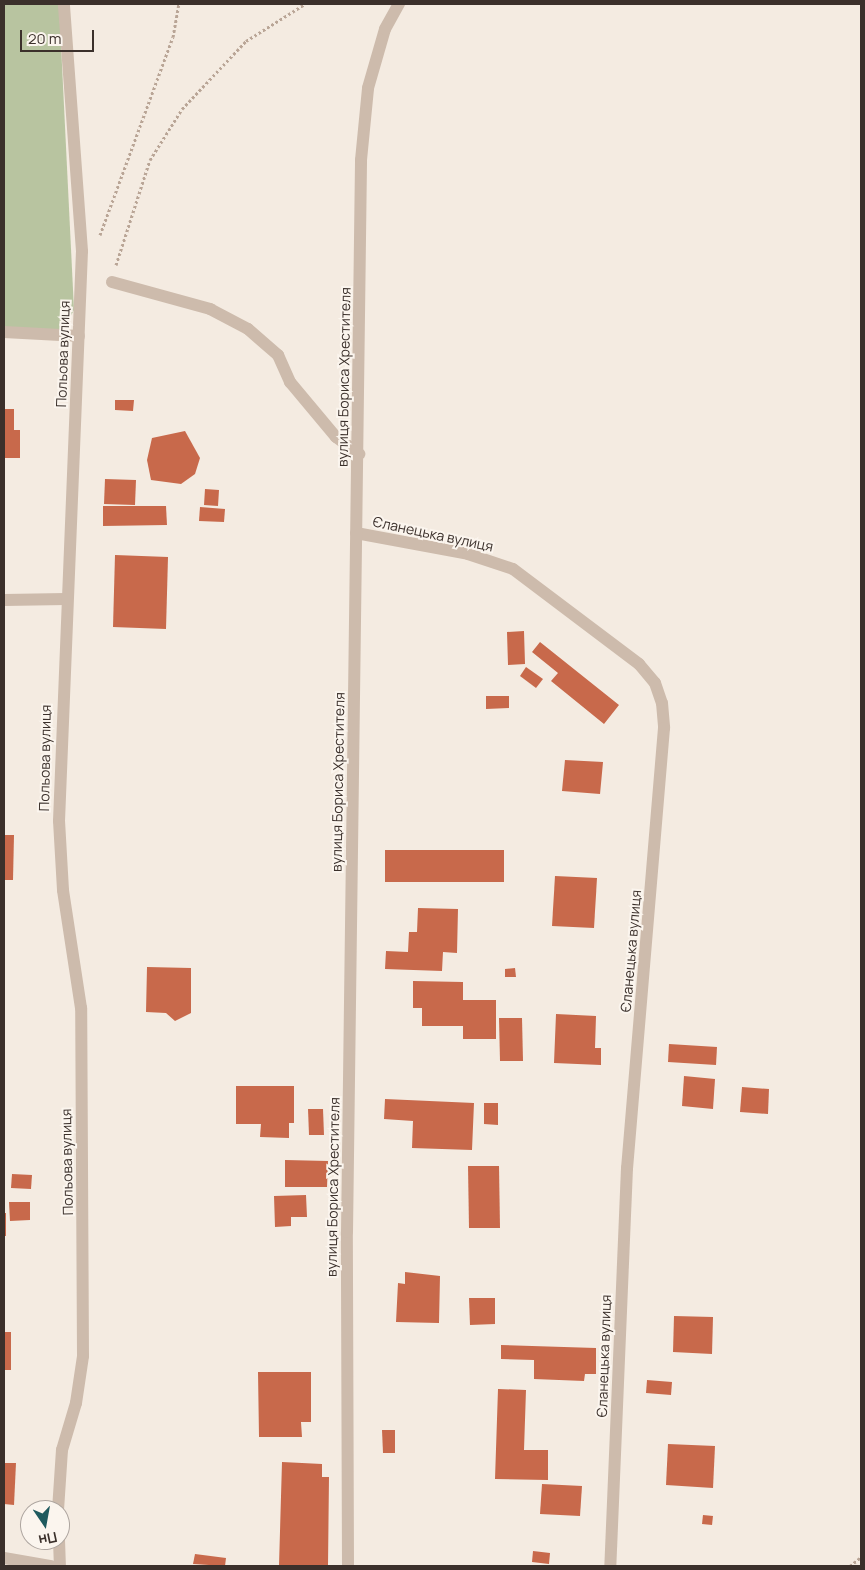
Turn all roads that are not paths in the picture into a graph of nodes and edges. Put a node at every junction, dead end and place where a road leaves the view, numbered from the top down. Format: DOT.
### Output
graph roads {
  1 [pos="64,4"];
  2 [pos="399,4"];
  3 [pos="112,282"];
  4 [pos="4,332"];
  5 [pos="80,336"];
  6 [pos="359,454"];
  7 [pos="356,533"];
  8 [pos="66,599"];
  9 [pos="4,600"];
  10 [pos="59,1500"];
  11 [pos="59,1550"];
  12 [pos="4,1558"];
  13 [pos="51,1566"];
  14 [pos="60,1566"];
  15 [pos="348,1566"];
  16 [pos="610,1566"];
  1 -- 5 [label="street, Польова вулиця"];
  2 -- 6 [label="street, вулиця Бориса Хрестителя"];
  3 -- 6 [label="street"];
  4 -- 5 [label="street"];
  5 -- 8 [label="street, Польова вулиця"];
  6 -- 7 [label="street, вулиця Бориса Хрестителя"];
  7 -- 15 [label="street, вулиця Бориса Хрестителя"];
  7 -- 16 [label="street, Єланецька вулиця"];
  8 -- 9 [label="street"];
  8 -- 10 [label="street, Польова вулиця"];
  11 -- 14 [label="street"];
  12 -- 13 [label="street"];
}
